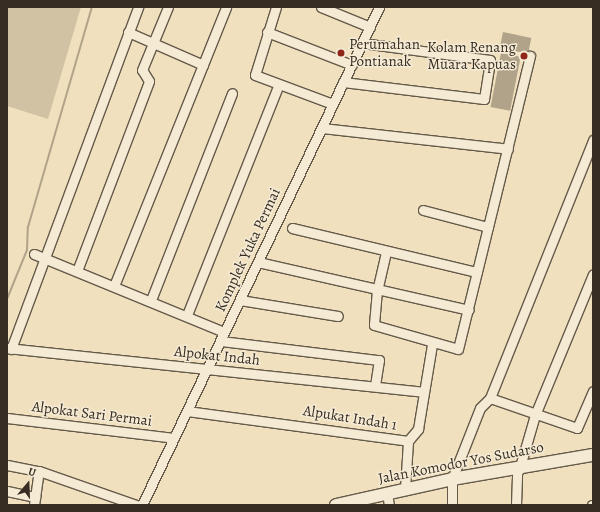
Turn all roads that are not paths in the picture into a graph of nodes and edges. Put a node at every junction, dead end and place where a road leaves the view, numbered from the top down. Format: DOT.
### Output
graph roads {
  1 [pos="138,7"];
  2 [pos="168,7"];
  3 [pos="226,7"];
  4 [pos="276,7"];
  5 [pos="321,7"];
  6 [pos="379,7"];
  7 [pos="370,27"];
  8 [pos="128,32"];
  9 [pos="267,32"];
  10 [pos="152,43"];
  11 [pos="362,43"];
  12 [pos="530,56"];
  13 [pos="203,65"];
  14 [pos="352,65"];
  15 [pos="343,82"];
  16 [pos="278,86"];
  17 [pos="232,93"];
  18 [pos="333,104"];
  19 [pos="322,128"];
  20 [pos="593,140"];
  21 [pos="508,149"];
  22 [pos="423,210"];
  23 [pos="488,227"];
  24 [pos="292,228"];
  25 [pos="386,252"];
  26 [pos="34,254"];
  27 [pos="43,258"];
  28 [pos="258,262"];
  29 [pos="77,272"];
  30 [pos="477,272"];
  31 [pos="593,274"];
  32 [pos="114,286"];
  33 [pos="377,290"];
  34 [pos="151,300"];
  35 [pos="240,300"];
  36 [pos="469,310"];
  37 [pos="187,315"];
  38 [pos="338,316"];
  39 [pos="223,337"];
  40 [pos="432,344"];
  41 [pos="9,349"];
  42 [pos="207,369"];
  43 [pos="375,386"];
  44 [pos="423,392"];
  45 [pos="593,392"];
  46 [pos="490,398"];
  47 [pos="187,410"];
  48 [pos="535,415"];
  49 [pos="7,418"];
  50 [pos="174,438"];
  51 [pos="408,441"];
  52 [pos="593,454"];
  53 [pos="7,465"];
  54 [pos="518,470"];
  55 [pos="39,471"];
  56 [pos="452,479"];
  57 [pos="405,489"];
  58 [pos="7,492"];
  59 [pos="387,493"];
  60 [pos="34,501"];
  61 [pos="136,505"];
  62 [pos="142,505"];
  63 [pos="336,505"];
  64 [pos="389,505"];
  65 [pos="452,505"];
  66 [pos="516,505"];
  1 -- 8 [label="street"];
  2 -- 10 [label="street"];
  3 -- 13 [label="street"];
  4 -- 9 [label="street"];
  5 -- 7 [label="street"];
  6 -- 7 [label="street, Komplek Yuka Permai"];
  7 -- 11 [label="street, Komplek Yuka Permai"];
  8 -- 10 [label="street"];
  8 -- 27 [label="street"];
  9 -- 14 [label="street"];
  9 -- 16 [label="street"];
  10 -- 13 [label="street"];
  10 -- 29 [label="street"];
  11 -- 14 [label="street, Komplek Yuka Permai"];
  11 -- 15 [label="street"];
  12 -- 21 [label="street"];
  13 -- 32 [label="street"];
  14 -- 15 [label="street, Komplek Yuka Permai"];
  15 -- 18 [label="street, Komplek Yuka Permai"];
  16 -- 18 [label="street"];
  16 -- 37 [label="street"];
  17 -- 34 [label="street"];
  18 -- 19 [label="street, Komplek Yuka Permai"];
  19 -- 21 [label="street"];
  19 -- 28 [label="street, Komplek Yuka Permai"];
  20 -- 46 [label="street"];
  21 -- 23 [label="street"];
  22 -- 23 [label="street"];
  23 -- 30 [label="street"];
  24 -- 25 [label="street"];
  25 -- 30 [label="street"];
  25 -- 33 [label="street"];
  26 -- 27 [label="street"];
  27 -- 29 [label="street"];
  27 -- 41 [label="street"];
  28 -- 33 [label="street"];
  28 -- 35 [label="street, Komplek Yuka Permai"];
  29 -- 32 [label="street"];
  30 -- 36 [label="street"];
  31 -- 48 [label="street"];
  32 -- 34 [label="street"];
  33 -- 36 [label="street"];
  33 -- 40 [label="street"];
  34 -- 37 [label="street"];
  35 -- 38 [label="street"];
  35 -- 39 [label="street, Komplek Yuka Permai"];
  36 -- 40 [label="street"];
  37 -- 39 [label="street"];
  39 -- 42 [label="street, Komplek Yuka Permai"];
  39 -- 43 [label="street"];
  40 -- 44 [label="street, Alpukat Indah 1"];
  41 -- 42 [label="street, Alpokat Indah"];
  42 -- 43 [label="street, Alpokat Indah"];
  42 -- 47 [label="street, Komplek Yuka Permai"];
  43 -- 44 [label="street, Alpokat Indah"];
  44 -- 51 [label="street, Alpukat Indah 1"];
  45 -- 48 [label="street"];
  46 -- 48 [label="street"];
  46 -- 56 [label="street"];
  47 -- 50 [label="street, Komplek Yuka Permai"];
  47 -- 51 [label="street, Alpukat Indah 1"];
  48 -- 54 [label="street"];
  49 -- 50 [label="street, Alpokat Sari Permai"];
  50 -- 62 [label="street, Komplek Yuka Permai"];
  51 -- 57 [label="street"];
  52 -- 54 [label="street, Jalan Komodor Yos Sudarso"];
  53 -- 55 [label="street"];
  54 -- 56 [label="street, Jalan Komodor Yos Sudarso"];
  54 -- 66 [label="street"];
  55 -- 60 [label="street"];
  55 -- 61 [label="street"];
  56 -- 57 [label="street, Jalan Komodor Yos Sudarso"];
  56 -- 65 [label="street"];
  57 -- 59 [label="street, Jalan Komodor Yos Sudarso"];
  58 -- 60 [label="street"];
  59 -- 63 [label="street, Jalan Komodor Yos Sudarso"];
  59 -- 64 [label="street"];
}
